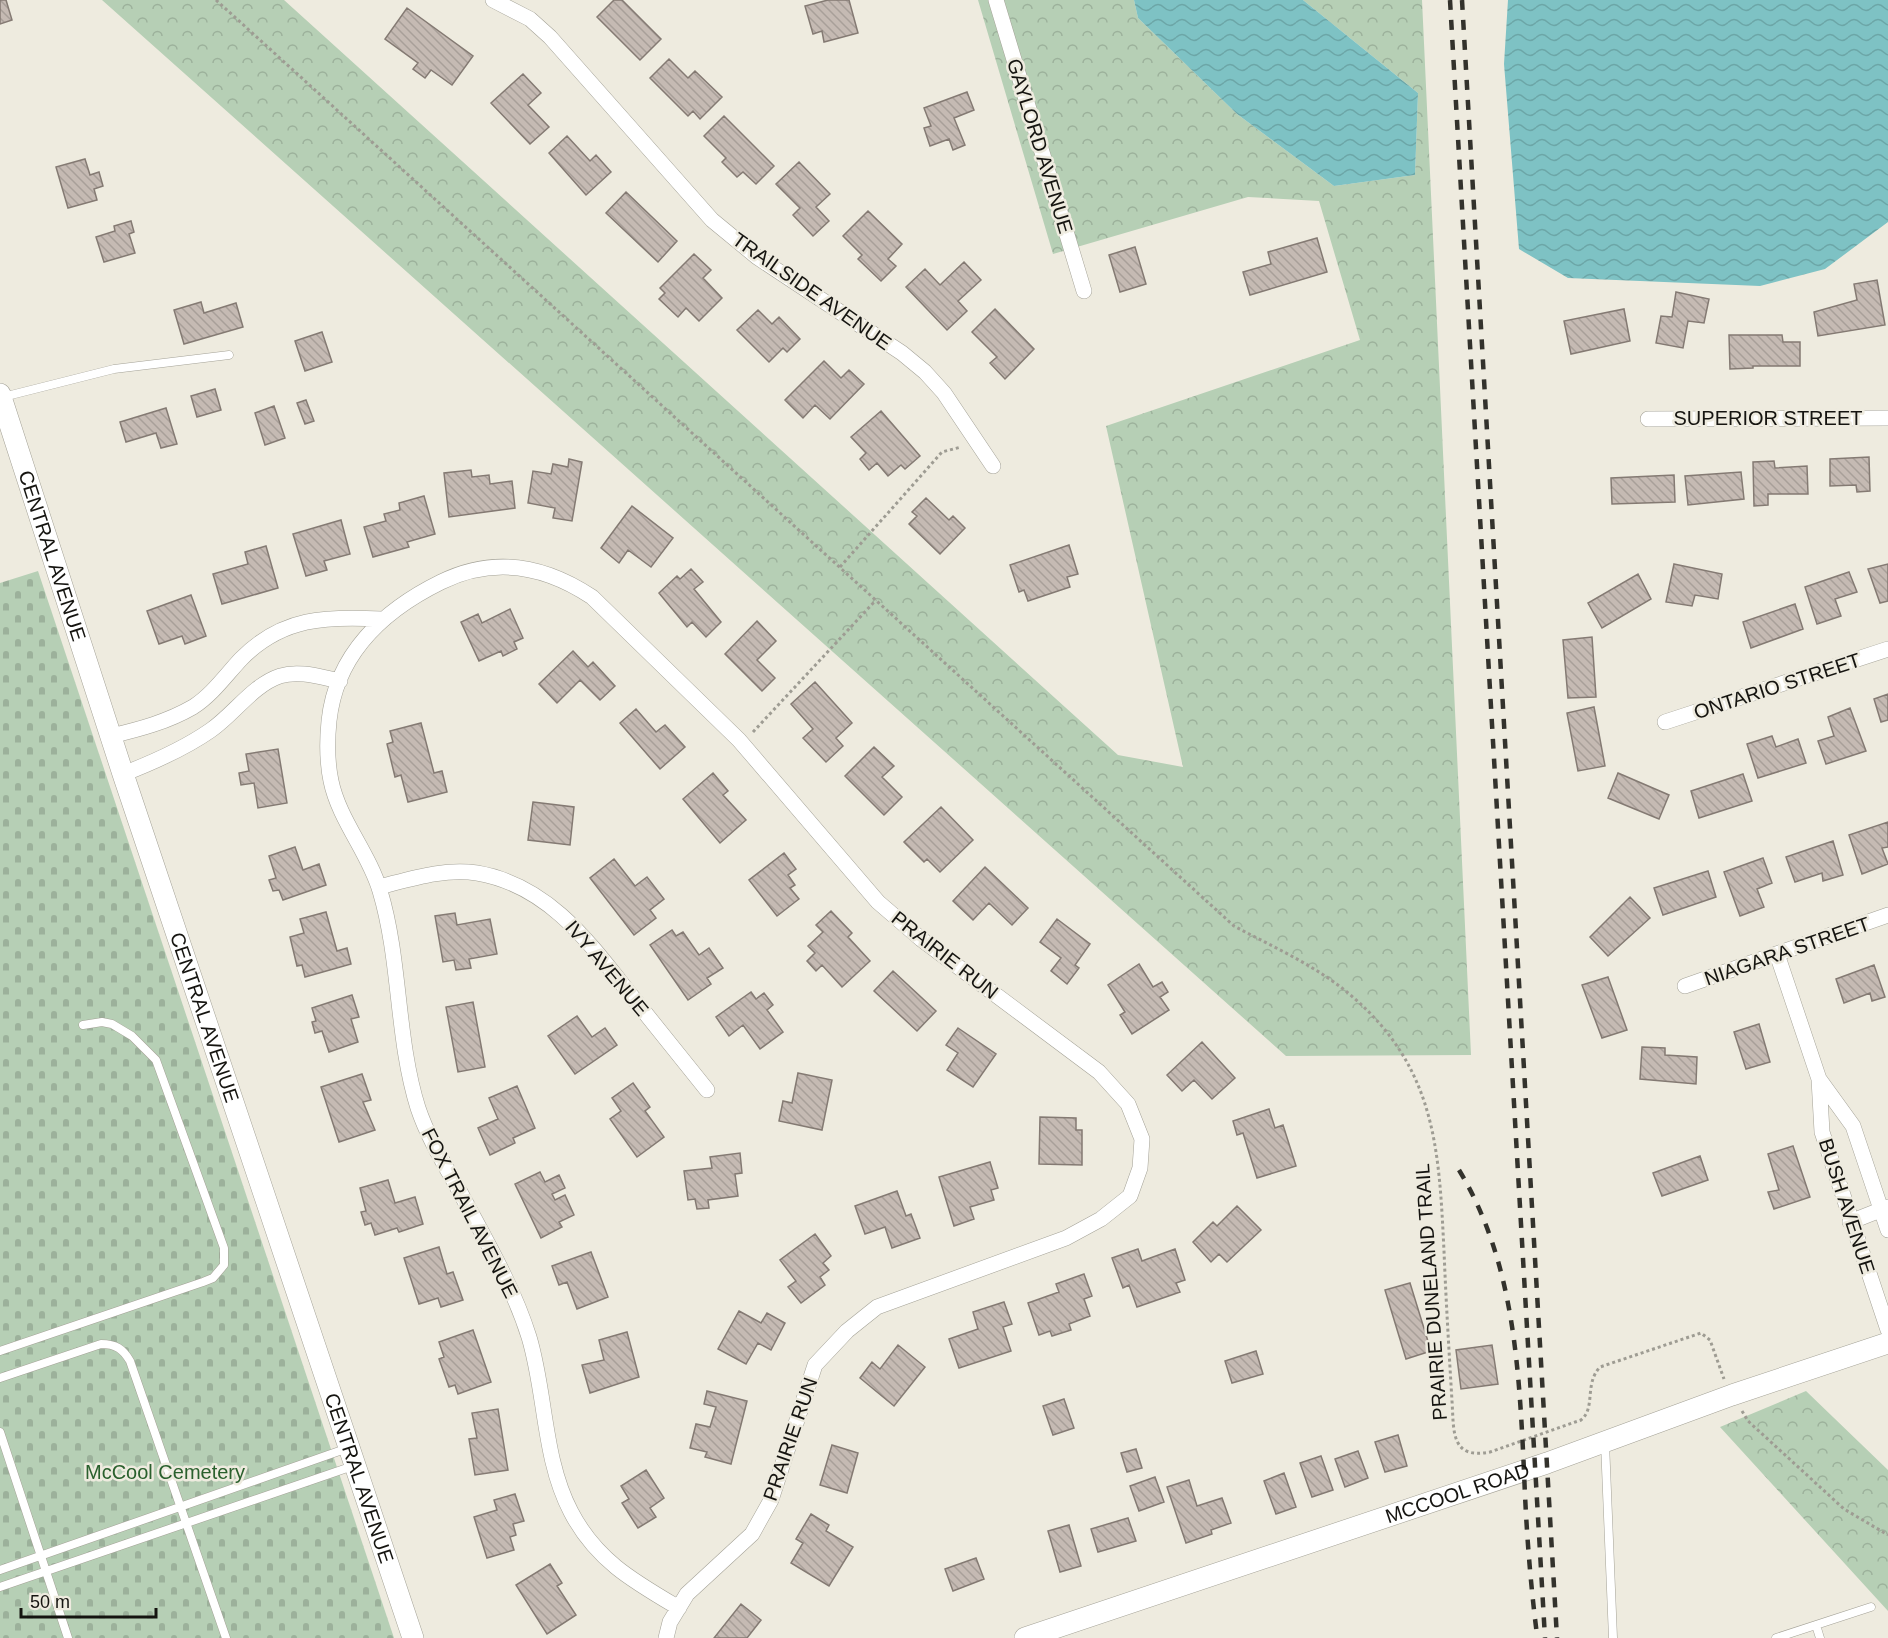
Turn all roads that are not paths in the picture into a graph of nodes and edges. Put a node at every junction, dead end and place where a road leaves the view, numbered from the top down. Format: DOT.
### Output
graph roads {
  1 [pos="493,0"];
  2 [pos="996,0"];
  3 [pos="1084,291"];
  4 [pos="229,355"];
  5 [pos="1,396"];
  6 [pos="1888,418"];
  7 [pos="1648,419"];
  8 [pos="993,466"];
  9 [pos="381,619"];
  10 [pos="1888,650"];
  11 [pos="339,681"];
  12 [pos="1665,722"];
  13 [pos="111,736"];
  14 [pos="123,774"];
  15 [pos="376,880"];
  16 [pos="1888,915"];
  17 [pos="1777,954"];
  18 [pos="1685,986"];
  19 [pos="83,1025"];
  20 [pos="1819,1079"];
  21 [pos="707,1090"];
  22 [pos="1885,1209"];
  23 [pos="1850,1222"];
  24 [pos="1888,1230"];
  25 [pos="1888,1330"];
  26 [pos="1888,1343"];
  27 [pos="0,1351"];
  28 [pos="0,1378"];
  29 [pos="0,1432"];
  30 [pos="1605,1441"];
  31 [pos="352,1456"];
  32 [pos="180,1507"];
  33 [pos="186,1523"];
  34 [pos="40,1556"];
  35 [pos="0,1570"];
  36 [pos="45,1572"];
  37 [pos="0,1587"];
  38 [pos="1871,1607"];
  39 [pos="679,1608"];
  40 [pos="1816,1625"];
  41 [pos="68,1638"];
  42 [pos="226,1638"];
  43 [pos="413,1638"];
  44 [pos="666,1638"];
  45 [pos="1027,1638"];
  46 [pos="1613,1638"];
  47 [pos="1776,1638"];
  48 [pos="1820,1638"];
  1 -- 8 [label="street, TRAILSIDE AVENUE"];
  2 -- 3 [label="street, GAYLORD AVENUE"];
  4 -- 5 [label="lane"];
  5 -- 13 [label="street, CENTRAL AVENUE"];
  6 -- 7 [label="street, SUPERIOR STREET"];
  9 -- 11 [label="street, PRAIRIE RUN"];
  9 -- 13 [label="street"];
  9 -- 39 [label="street, PRAIRIE RUN"];
  10 -- 12 [label="street, ONTARIO STREET"];
  11 -- 14 [label="street"];
  11 -- 15 [label="street, PRAIRIE RUN"];
  13 -- 14 [label="street, CENTRAL AVENUE"];
  14 -- 31 [label="street, CENTRAL AVENUE"];
  15 -- 21 [label="street, IVY AVENUE"];
  15 -- 39 [label="street, FOX TRAIL AVENUE"];
  16 -- 17 [label="street, NIAGARA STREET"];
  17 -- 18 [label="street, NIAGARA STREET"];
  17 -- 20 [label="street, BUSH AVENUE"];
  19 -- 27 [label="lane"];
  20 -- 22 [label="street, BUSH AVENUE"];
  20 -- 23 [label="street, BUSH AVENUE"];
  22 -- 23 [label="street"];
  22 -- 24 [label="street, BUSH AVENUE"];
  23 -- 25 [label="street, BUSH AVENUE"];
  26 -- 30 [label="street, MCCOOL ROAD"];
  28 -- 32 [label="lane"];
  29 -- 34 [label="lane"];
  30 -- 45 [label="street, MCCOOL ROAD"];
  30 -- 46 [label="lane"];
  31 -- 32 [label="lane"];
  31 -- 33 [label="lane"];
  31 -- 43 [label="street, CENTRAL AVENUE"];
  32 -- 33 [label="lane"];
  32 -- 34 [label="lane"];
  33 -- 36 [label="lane"];
  33 -- 42 [label="lane"];
  34 -- 35 [label="lane"];
  34 -- 36 [label="lane"];
  36 -- 37 [label="lane"];
  36 -- 41 [label="lane"];
  38 -- 40 [label="lane"];
  39 -- 44 [label="street, PRAIRIE RUN"];
  40 -- 47 [label="lane"];
  40 -- 48 [label="lane"];
}
